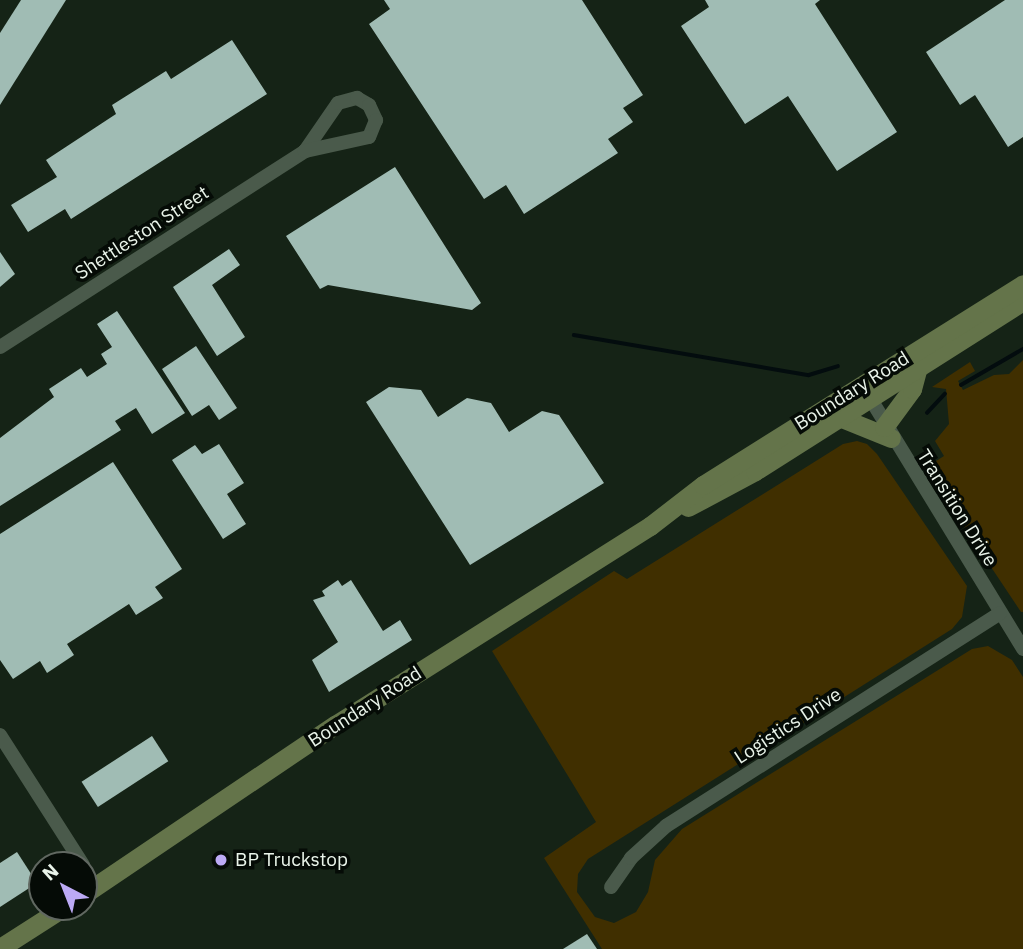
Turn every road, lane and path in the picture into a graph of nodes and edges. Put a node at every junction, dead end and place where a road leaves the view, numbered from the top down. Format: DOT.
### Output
graph roads {
  1 [pos="305,151"];
  2 [pos="1023,284"];
  3 [pos="1023,301"];
  4 [pos="0,347"];
  5 [pos="918,367"];
  6 [pos="866,391"];
  7 [pos="839,417"];
  8 [pos="887,432"];
  9 [pos="650,526"];
  10 [pos="1000,613"];
  11 [pos="1023,649"];
  12 [pos="0,735"];
  13 [pos="74,851"];
  14 [pos="98,885"];
  15 [pos="611,887"];
  16 [pos="42,921"];
  17 [pos="0,948"];
  1 -- 1 [label="street, Shettleston Street"];
  1 -- 4 [label="street, Shettleston Street"];
  2 -- 6 [label="main road, Boundary Road"];
  3 -- 5 [label="main road, Boundary Road"];
  5 -- 6 [label="main road, Boundary Road"];
  5 -- 8 [label="main road"];
  6 -- 7 [label="main road, Boundary Road"];
  6 -- 8 [label="street, Transition Drive"];
  6 -- 9 [label="main road, Boundary Road"];
  7 -- 8 [label="main road"];
  7 -- 9 [label="main road, Boundary Road"];
  8 -- 10 [label="street, Transition Drive"];
  9 -- 14 [label="main road, Boundary Road"];
  10 -- 11 [label="street, Transition Drive"];
  10 -- 15 [label="street, Logistics Drive"];
  12 -- 13 [label="street"];
  16 -- 17 [label="main road"];
}
